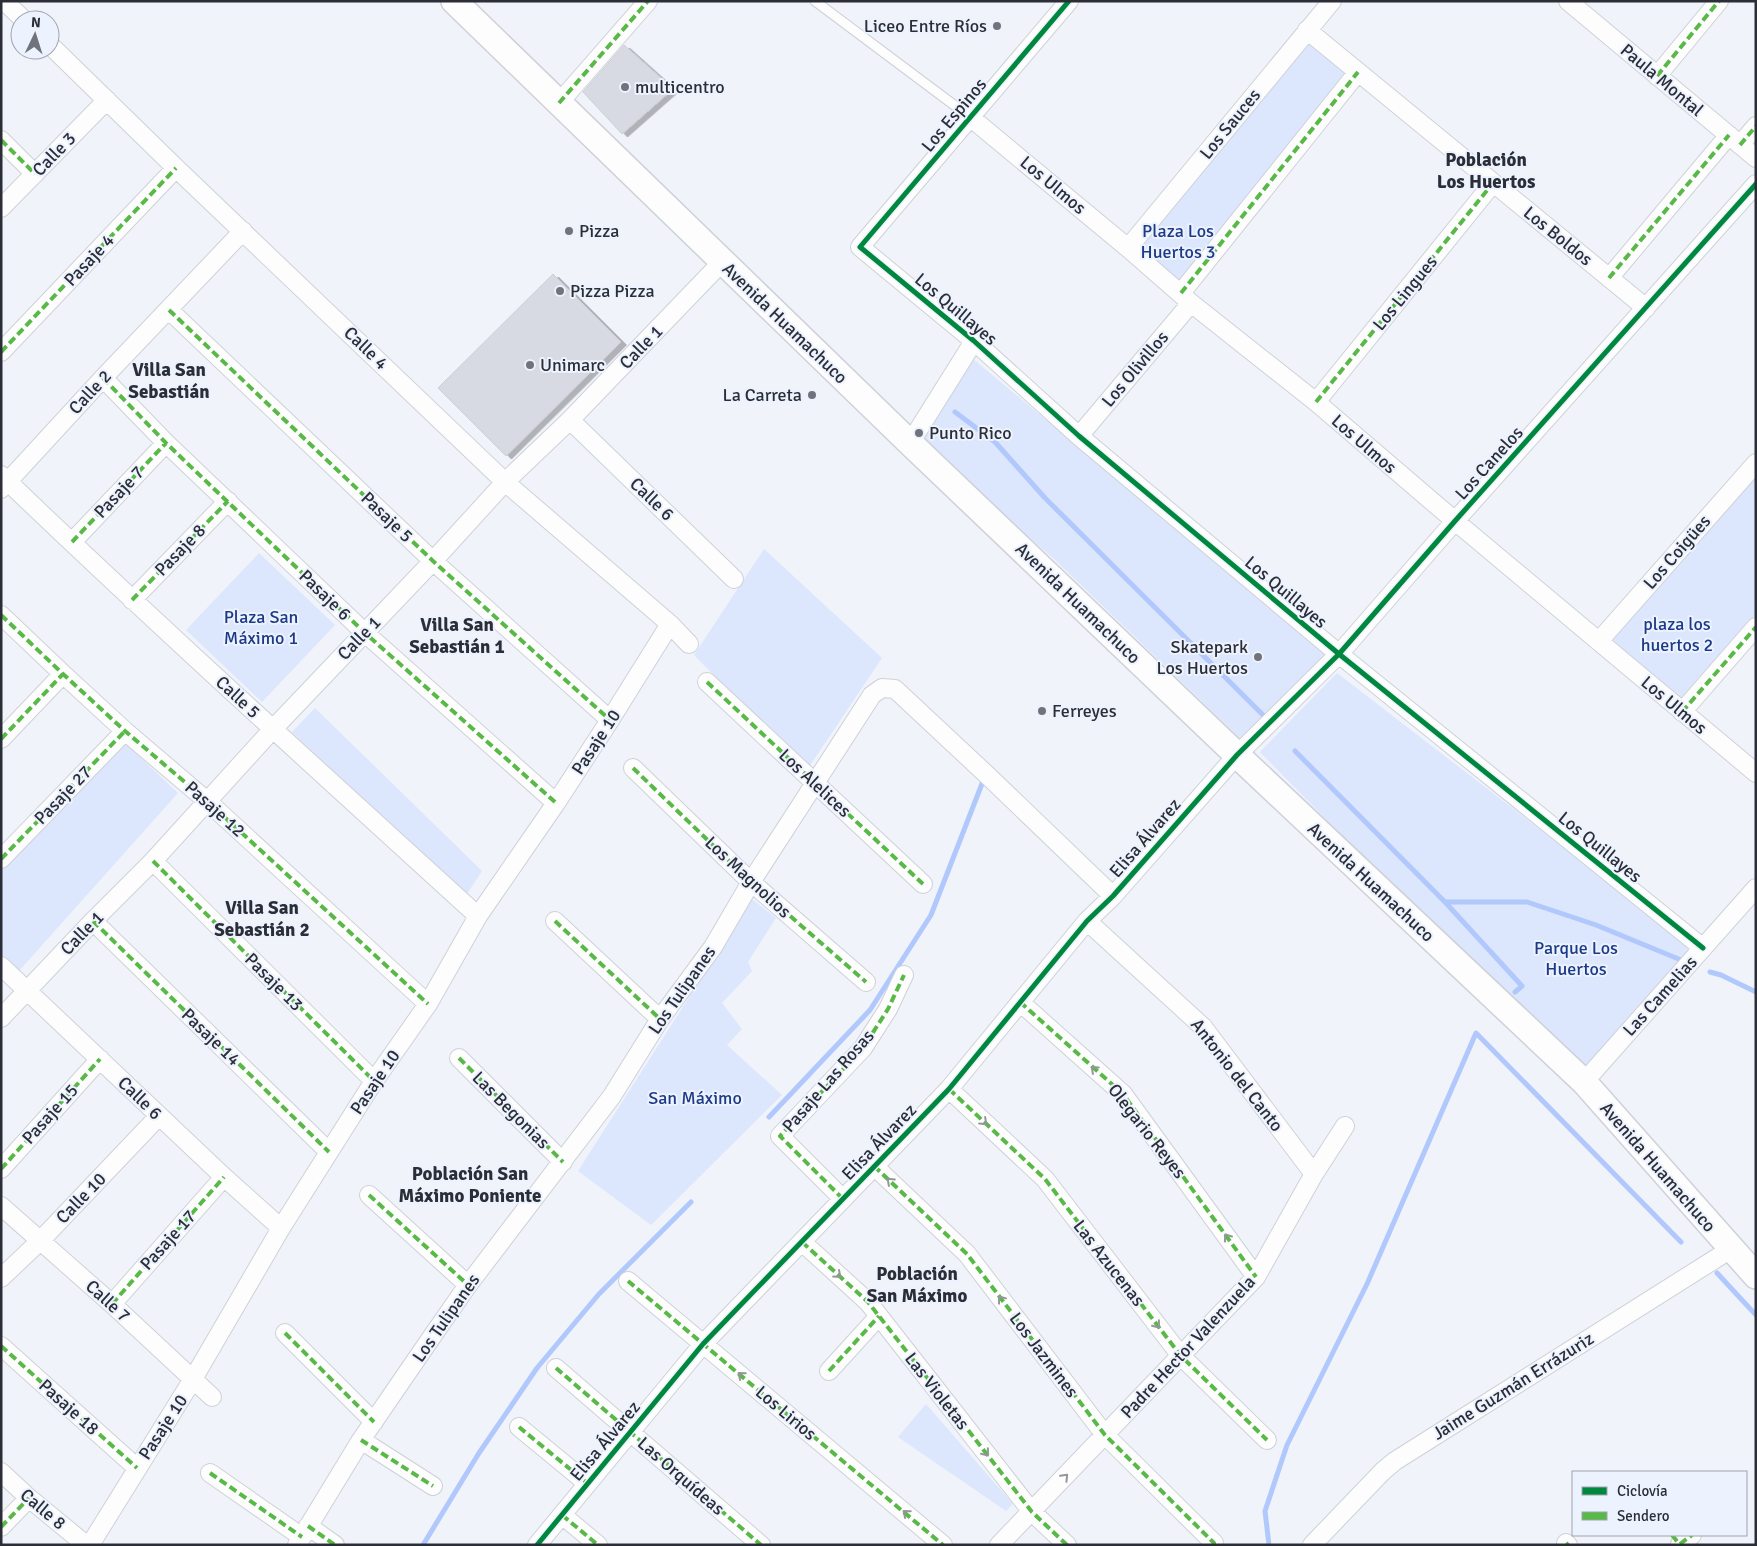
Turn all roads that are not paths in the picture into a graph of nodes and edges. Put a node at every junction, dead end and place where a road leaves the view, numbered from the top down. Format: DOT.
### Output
graph roads {
  1 [pos="4,1"];
  2 [pos="454,1"];
  3 [pos="648,1"];
  4 [pos="815,1"];
  5 [pos="1069,1"];
  6 [pos="1332,1"];
  7 [pos="1719,1"];
  8 [pos="1577,4"];
  9 [pos="13,10"];
  10 [pos="1307,30"];
  11 [pos="60,55"];
  12 [pos="1358,72"];
  13 [pos="1658,76"];
  14 [pos="107,100"];
  15 [pos="559,102"];
  16 [pos="970,117"];
  17 [pos="1756,126"];
  18 [pos="1,140"];
  19 [pos="1734,140"];
  20 [pos="1756,158"];
  21 [pos="176,168"];
  22 [pos="35,174"];
  23 [pos="1493,183"];
  24 [pos="1756,184"];
  25 [pos="1,208"];
  26 [pos="243,231"];
  27 [pos="860,247"];
  28 [pos="1128,248"];
  29 [pos="722,262"];
  30 [pos="1609,278"];
  31 [pos="1186,298"];
  32 [pos="1646,308"];
  33 [pos="169,310"];
  34 [pos="974,342"];
  35 [pos="1,352"];
  36 [pos="103,378"];
  37 [pos="1316,402"];
  38 [pos="570,420"];
  39 [pos="1079,436"];
  40 [pos="166,443"];
  41 [pos="910,443"];
  42 [pos="1756,463"];
  43 [pos="4,482"];
  44 [pos="505,482"];
  45 [pos="228,501"];
  46 [pos="1455,521"];
  47 [pos="72,542"];
  48 [pos="433,561"];
  49 [pos="734,578"];
  50 [pos="132,600"];
  51 [pos="1,615"];
  52 [pos="670,624"];
  53 [pos="1756,627"];
  54 [pos="364,632"];
  55 [pos="1598,641"];
  56 [pos="689,644"];
  57 [pos="1339,654"];
  58 [pos="63,674"];
  59 [pos="707,682"];
  60 [pos="1682,712"];
  61 [pos="610,720"];
  62 [pos="272,730"];
  63 [pos="125,731"];
  64 [pos="1,739"];
  65 [pos="1237,755"];
  66 [pos="633,768"];
  67 [pos="1756,773"];
  68 [pos="815,784"];
  69 [pos="207,801"];
  70 [pos="556,803"];
  71 [pos="1,859"];
  72 [pos="153,861"];
  73 [pos="750,882"];
  74 [pos="923,884"];
  75 [pos="1756,888"];
  76 [pos="1113,896"];
  77 [pos="478,916"];
  78 [pos="93,921"];
  79 [pos="555,921"];
  80 [pos="1086,921"];
  81 [pos="1703,948"];
  82 [pos="1,966"];
  83 [pos="904,975"];
  84 [pos="866,982"];
  85 [pos="27,992"];
  86 [pos="1020,1002"];
  87 [pos="428,1004"];
  88 [pos="1,1018"];
  89 [pos="660,1019"];
  90 [pos="460,1058"];
  91 [pos="100,1059"];
  92 [pos="374,1081"];
  93 [pos="1584,1082"];
  94 [pos="949,1089"];
  95 [pos="159,1116"];
  96 [pos="1345,1126"];
  97 [pos="329,1152"];
  98 [pos="563,1162"];
  99 [pos="874,1166"];
  100 [pos="1,1168"];
  101 [pos="1314,1174"];
  102 [pos="224,1177"];
  103 [pos="369,1195"];
  104 [pos="843,1199"];
  105 [pos="1,1206"];
  106 [pos="281,1228"];
  107 [pos="40,1241"];
  108 [pos="802,1242"];
  109 [pos="1731,1249"];
  110 [pos="1256,1276"];
  111 [pos="1756,1276"];
  112 [pos="1,1278"];
  113 [pos="628,1281"];
  114 [pos="468,1285"];
  115 [pos="112,1304"];
  116 [pos="879,1316"];
  117 [pos="285,1333"];
  118 [pos="703,1344"];
  119 [pos="1,1346"];
  120 [pos="1181,1356"];
  121 [pos="556,1368"];
  122 [pos="829,1371"];
  123 [pos="193,1379"];
  124 [pos="212,1397"];
  125 [pos="374,1422"];
  126 [pos="519,1427"];
  127 [pos="631,1432"];
  128 [pos="1105,1435"];
  129 [pos="361,1440"];
  130 [pos="1267,1440"];
  131 [pos="137,1468"];
  132 [pos="1,1472"];
  133 [pos="210,1473"];
  134 [pos="588,1483"];
  135 [pos="433,1486"];
  136 [pos="29,1498"];
  137 [pos="1032,1512"];
  138 [pos="562,1515"];
  139 [pos="1,1527"];
  140 [pos="302,1536"];
  141 [pos="1213,1544"];
  142 [pos="88,1545"];
  143 [pos="335,1545"];
  144 [pos="537,1545"];
  145 [pos="598,1545"];
  146 [pos="761,1545"];
  147 [pos="943,1545"];
  148 [pos="999,1545"];
  149 [pos="1067,1545"];
  150 [pos="1312,1545"];
  1 -- 9 [label="street"];
  2 -- 15 [label="main road, Avenida Huamachuco"];
  3 -- 15 [label="street"];
  4 -- 16 [label="lane"];
  5 -- 16 [label="street, Los Espinos"];
  6 -- 10 [label="street, Los Sauces"];
  7 -- 13 [label="street"];
  8 -- 13 [label="street, Paula Montal"];
  10 -- 12 [label="street, Los Boldos"];
  10 -- 28 [label="street, Los Sauces"];
  11 -- 14 [label="street, Calle 4"];
  12 -- 23 [label="street, Los Boldos"];
  12 -- 31 [label="street"];
  13 -- 19 [label="street, Paula Montal"];
  14 -- 21 [label="street, Calle 4"];
  14 -- 22 [label="street, Calle 3"];
  15 -- 29 [label="main road, Avenida Huamachuco"];
  16 -- 27 [label="street, Los Espinos"];
  16 -- 28 [label="street, Los Ulmos"];
  17 -- 19 [label="street"];
  18 -- 22 [label="street"];
  19 -- 20 [label="street, Paula Montal"];
  19 -- 30 [label="street"];
  21 -- 26 [label="street, Calle 4"];
  21 -- 35 [label="street, Pasaje 4"];
  22 -- 25 [label="street, Calle 3"];
  23 -- 30 [label="street, Los Boldos"];
  23 -- 37 [label="street, Los Lingues"];
  24 -- 32 [label="street, Los Canelos"];
  26 -- 33 [label="street, Calle 2"];
  26 -- 44 [label="street, Calle 4"];
  27 -- 34 [label="street, Los Quillayes"];
  28 -- 31 [label="street, Los Ulmos"];
  29 -- 38 [label="street, Calle 1"];
  29 -- 41 [label="main road, Avenida Huamachuco"];
  30 -- 32 [label="street, Los Boldos"];
  31 -- 37 [label="street, Los Ulmos"];
  31 -- 39 [label="street, Los Olivillos"];
  32 -- 46 [label="street, Los Canelos"];
  33 -- 36 [label="street, Calle 2"];
  33 -- 48 [label="street, Pasaje 5"];
  34 -- 39 [label="street, Los Quillayes"];
  34 -- 41 [label="street"];
  36 -- 40 [label="street, Pasaje 6"];
  36 -- 43 [label="street, Calle 2"];
  37 -- 46 [label="street, Los Ulmos"];
  38 -- 44 [label="street, Calle 1"];
  38 -- 49 [label="street, Calle 6"];
  39 -- 57 [label="street, Los Quillayes"];
  40 -- 45 [label="street, Pasaje 6"];
  40 -- 47 [label="street, Pasaje 7"];
  41 -- 65 [label="main road, Avenida Huamachuco"];
  42 -- 55 [label="street, Los Coigües"];
  43 -- 47 [label="street, Calle 5"];
  44 -- 48 [label="street, Calle 1"];
  44 -- 52 [label="street, Calle 4"];
  45 -- 50 [label="street, Pasaje 8"];
  45 -- 54 [label="street, Pasaje 6"];
  46 -- 55 [label="street, Los Ulmos"];
  46 -- 57 [label="street, Los Canelos"];
  47 -- 50 [label="street, Calle 5"];
  48 -- 54 [label="street, Calle 1"];
  48 -- 61 [label="street, Pasaje 5"];
  50 -- 62 [label="street, Calle 5"];
  51 -- 58 [label="street, Pasaje 12"];
  52 -- 56 [label="street, Calle 4"];
  52 -- 61 [label="street, Pasaje 10"];
  53 -- 60 [label="street"];
  54 -- 62 [label="street, Calle 1"];
  54 -- 70 [label="street, Pasaje 6"];
  55 -- 60 [label="street, Los Ulmos"];
  57 -- 65 [label="street, Los Canelos"];
  57 -- 81 [label="street, Los Quillayes"];
  58 -- 63 [label="street, Pasaje 12"];
  58 -- 64 [label="street"];
  59 -- 68 [label="street, Los Alelices"];
  60 -- 67 [label="street, Los Ulmos"];
  61 -- 70 [label="street, Pasaje 10"];
  62 -- 69 [label="street, Calle 1"];
  62 -- 77 [label="street, Calle 5"];
  63 -- 69 [label="street, Pasaje 12"];
  63 -- 71 [label="street, Pasaje 27"];
  65 -- 76 [label="street, Elisa Álvarez"];
  65 -- 93 [label="main road, Avenida Huamachuco"];
  66 -- 73 [label="street, Los Magnolios"];
  68 -- 73 [label="street, Los Tulipanes"];
  68 -- 74 [label="street, Los Alelices"];
  68 -- 76 [label="street, Los Tulipanes"];
  69 -- 72 [label="street, Calle 1"];
  69 -- 87 [label="street, Pasaje 12"];
  70 -- 77 [label="street, Pasaje 10"];
  72 -- 78 [label="street, Calle 1"];
  72 -- 92 [label="street, Pasaje 13"];
  73 -- 84 [label="street, Los Magnolios"];
  73 -- 89 [label="street, Los Tulipanes"];
  75 -- 81 [label="street, Las Camelias"];
  76 -- 80 [label="street, Elisa Álvarez"];
  77 -- 87 [label="street, Pasaje 10"];
  78 -- 85 [label="street, Calle 1"];
  78 -- 97 [label="street, Pasaje 14"];
  79 -- 89 [label="street"];
  80 -- 86 [label="street, Elisa Álvarez"];
  80 -- 101 [label="street, Antonio del Canto"];
  81 -- 93 [label="street, Las Camelias"];
  82 -- 85 [label="street, Calle 6"];
  83 -- 104 [label="street, Pasaje Las Rosas"];
  85 -- 88 [label="street, Calle 1"];
  85 -- 91 [label="street, Calle 6"];
  86 -- 94 [label="street, Elisa Álvarez"];
  110 -- 86 [label="street, Olegario Reyes, one-way"];
  87 -- 92 [label="street, Pasaje 10"];
  89 -- 98 [label="street, Los Tulipanes"];
  90 -- 98 [label="street, Las Begonias"];
  91 -- 95 [label="street, Calle 6"];
  91 -- 100 [label="street, Pasaje 15"];
  92 -- 97 [label="street, Pasaje 10"];
  93 -- 109 [label="main road, Avenida Huamachuco"];
  94 -- 99 [label="street, Elisa Álvarez"];
  94 -- 120 [label="street, Las Azucenas, one-way"];
  95 -- 102 [label="street, Calle 6"];
  95 -- 107 [label="street, Calle 10"];
  96 -- 101 [label="street, Padre Hector Valenzuela"];
  97 -- 106 [label="street, Pasaje 10"];
  98 -- 114 [label="street, Los Tulipanes"];
  99 -- 104 [label="street, Elisa Álvarez"];
  128 -- 99 [label="street, Los Jazmines, one-way"];
  101 -- 110 [label="street, Padre Hector Valenzuela"];
  102 -- 106 [label="street, Calle 6"];
  102 -- 115 [label="street, Pasaje 17"];
  103 -- 114 [label="street"];
  104 -- 108 [label="street, Elisa Álvarez"];
  105 -- 107 [label="street, Calle 7"];
  106 -- 123 [label="street, Pasaje 10"];
  107 -- 112 [label="street, Calle 10"];
  107 -- 115 [label="street, Calle 7"];
  108 -- 116 [label="street, Las Violetas, one-way"];
  108 -- 118 [label="street, Elisa Álvarez"];
  109 -- 111 [label="main road, Avenida Huamachuco"];
  109 -- 150 [label="street, Jaime Guzmán Errázuriz"];
  110 -- 120 [label="street, Padre Hector Valenzuela"];
  113 -- 118 [label="street, Los Lirios"];
  114 -- 125 [label="street, Los Tulipanes"];
  115 -- 123 [label="street, Calle 7"];
  116 -- 122 [label="street"];
  116 -- 137 [label="street, Las Violetas, one-way"];
  117 -- 125 [label="street"];
  118 -- 127 [label="street, Elisa Álvarez"];
  147 -- 118 [label="street, Los Lirios, one-way"];
  119 -- 131 [label="street, Pasaje 18"];
  120 -- 128 [label="street, Padre Hector Valenzuela"];
  120 -- 130 [label="street, Las Azucenas"];
  121 -- 127 [label="street, Las Orquídeas"];
  123 -- 124 [label="street, Calle 7"];
  123 -- 131 [label="street, Pasaje 10"];
  125 -- 129 [label="street, Los Tulipanes"];
  126 -- 134 [label="street"];
  127 -- 134 [label="street, Elisa Álvarez"];
  127 -- 146 [label="street, Las Orquídeas"];
  137 -- 128 [label="street, Padre Hector Valenzuela, one-way"];
  128 -- 141 [label="street, Los Jazmines"];
  129 -- 135 [label="street"];
  129 -- 140 [label="street, Los Tulipanes"];
  131 -- 142 [label="street, Pasaje 10"];
  132 -- 136 [label="street, Calle 8"];
  133 -- 140 [label="street"];
  134 -- 138 [label="street, Elisa Álvarez"];
  136 -- 139 [label="street"];
  136 -- 142 [label="street, Calle 8"];
  137 -- 148 [label="street, Padre Hector Valenzuela"];
  137 -- 149 [label="street, Las Violetas"];
  138 -- 144 [label="street, Elisa Álvarez"];
  138 -- 145 [label="street"];
  140 -- 143 [label="street"];
}
